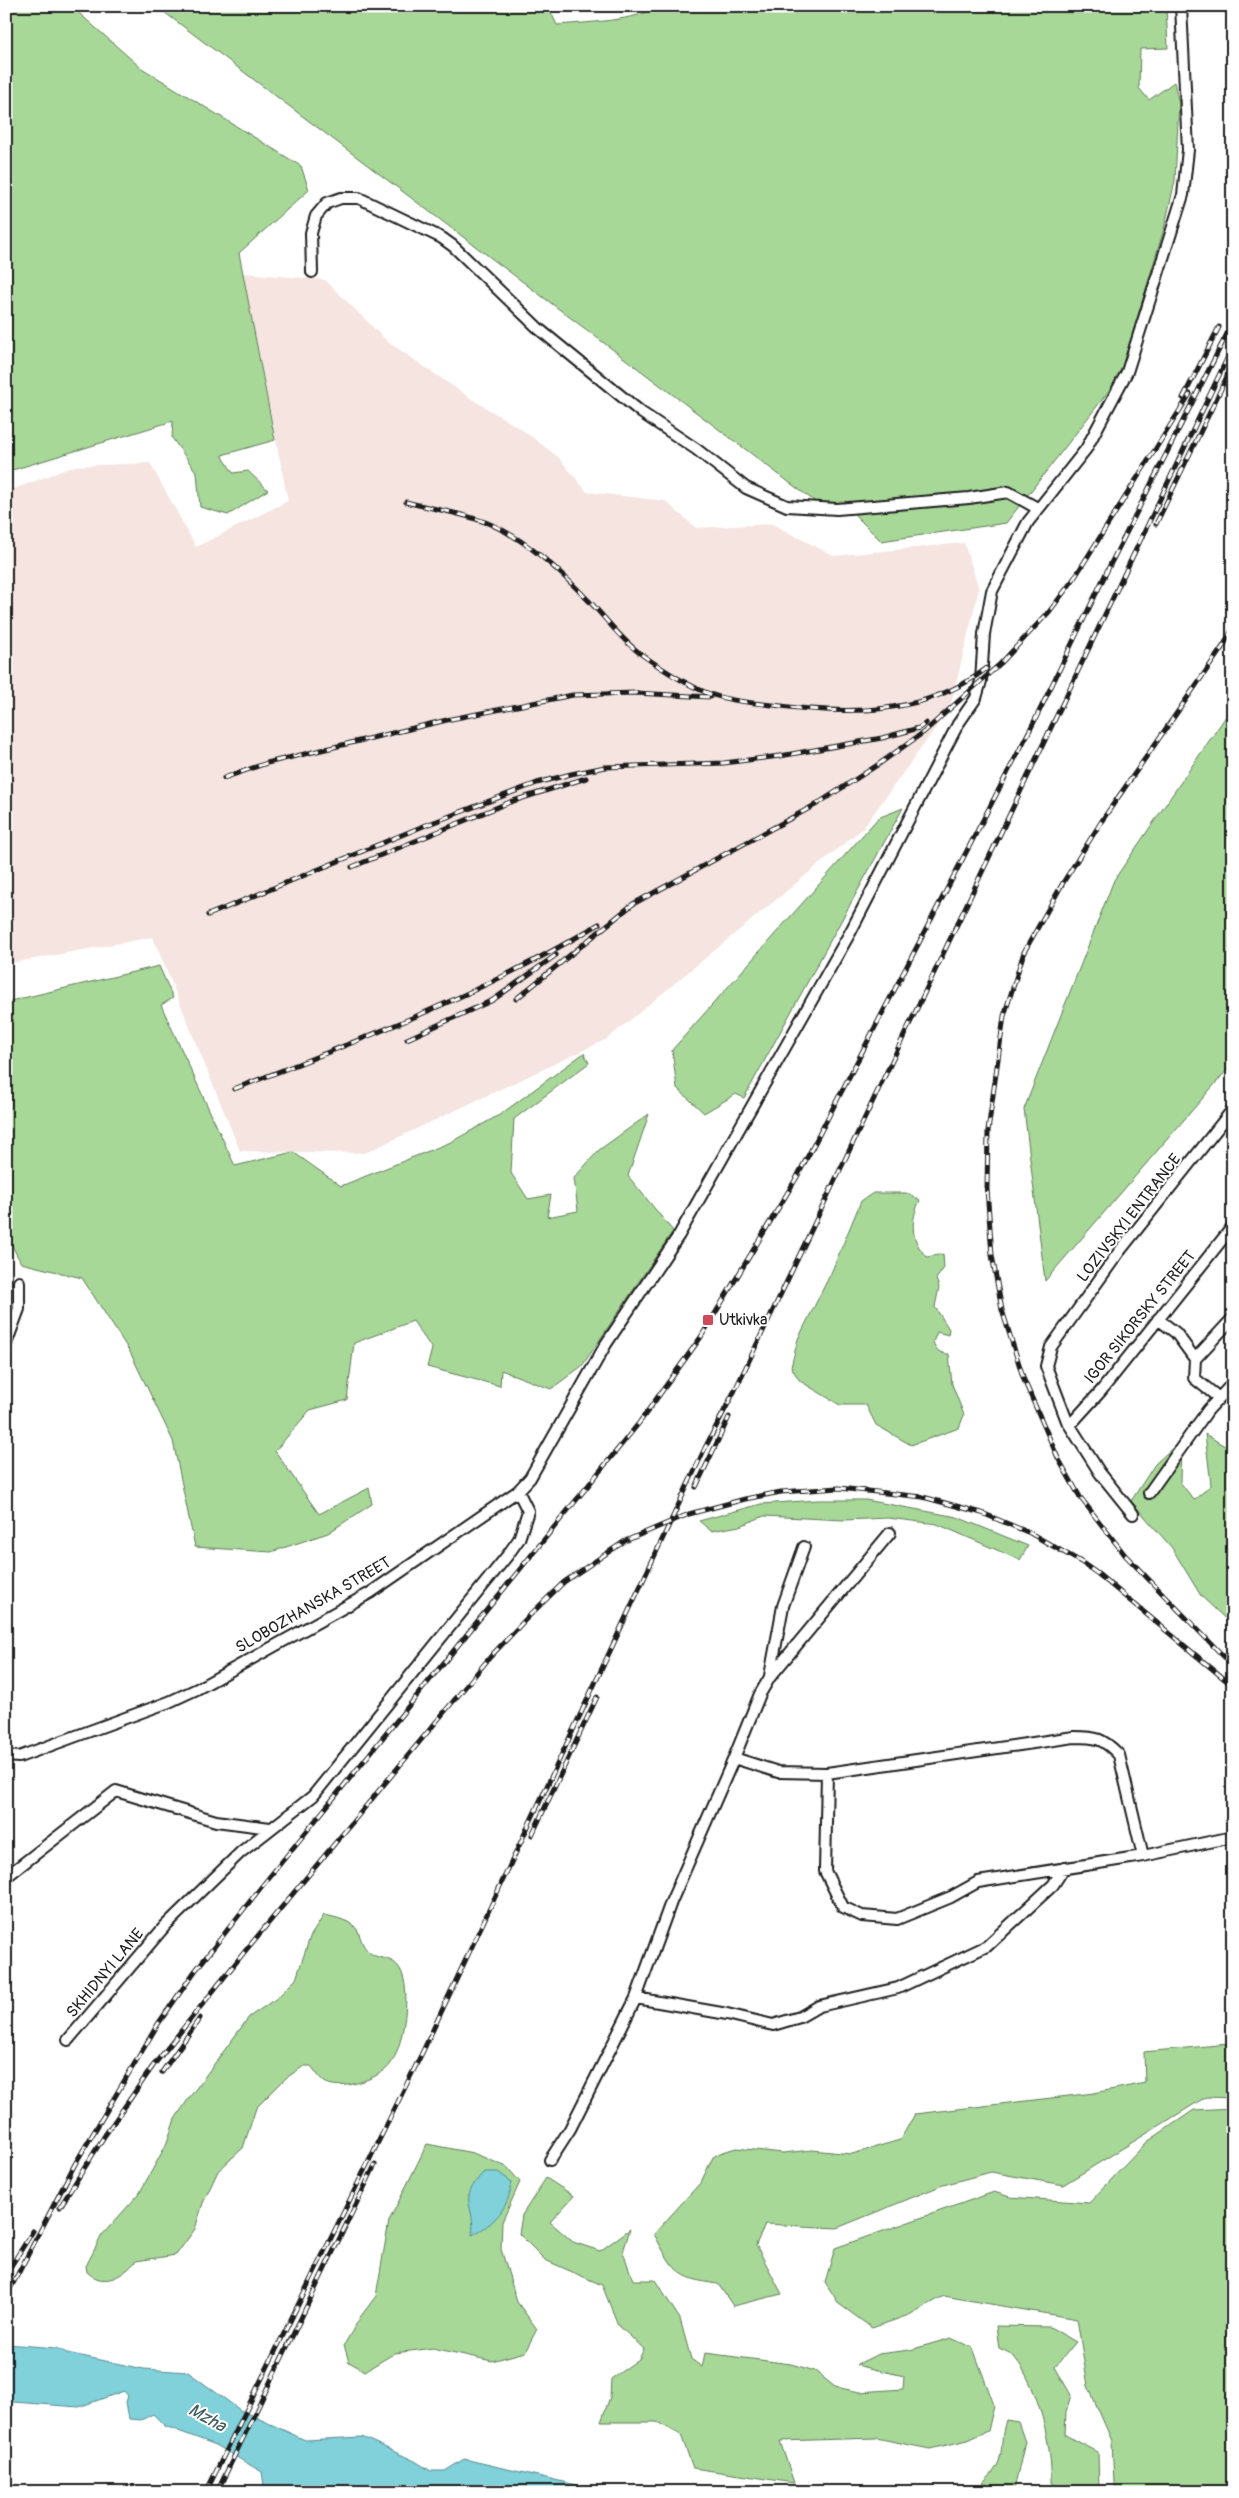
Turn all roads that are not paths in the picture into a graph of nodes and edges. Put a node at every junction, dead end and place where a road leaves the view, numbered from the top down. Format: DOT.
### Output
graph roads {
  1 [pos="1181,6"];
  2 [pos="312,272"];
  3 [pos="1037,508"];
  4 [pos="1233,1109"];
  5 [pos="1233,1226"];
  6 [pos="19,1282"];
  7 [pos="1233,1318"];
  8 [pos="1158,1319"];
  9 [pos="6,1344"];
  10 [pos="1195,1359"];
  11 [pos="1233,1383"];
  12 [pos="1219,1398"];
  13 [pos="1070,1425"];
  14 [pos="518,1491"];
  15 [pos="1148,1493"];
  16 [pos="1133,1514"];
  17 [pos="890,1533"];
  18 [pos="804,1547"];
  19 [pos="770,1677"];
  20 [pos="6,1756"];
  21 [pos="734,1758"];
  22 [pos="827,1774"];
  23 [pos="270,1828"];
  24 [pos="1233,1837"];
  25 [pos="1143,1856"];
  26 [pos="1064,1868"];
  27 [pos="6,1877"];
  28 [pos="636,1998"];
  29 [pos="68,2040"];
  30 [pos="550,2160"];
  1 -- 3 [label="street, SLOBOZHANSKA STREET"];
  2 -- 3 [label="street"];
  3 -- 14 [label="street, SLOBOZHANSKA STREET"];
  4 -- 13 [label="street, LOZIVSKYI ENTRANCE"];
  5 -- 8 [label="street, IGOR SIKORSKY STREET"];
  6 -- 9 [label="street"];
  7 -- 10 [label="street"];
  8 -- 10 [label="street"];
  8 -- 13 [label="street, IGOR SIKORSKY STREET"];
  10 -- 12 [label="street"];
  11 -- 12 [label="street"];
  12 -- 15 [label="street"];
  13 -- 16 [label="street"];
  14 -- 20 [label="street, SLOBOZHANSKA STREET"];
  14 -- 23 [label="street, SKHIDNYI LANE"];
  17 -- 19 [label="street"];
  18 -- 19 [label="street"];
  19 -- 21 [label="street"];
  21 -- 22 [label="street"];
  21 -- 28 [label="street"];
  22 -- 25 [label="street"];
  22 -- 26 [label="street"];
  23 -- 27 [label="street"];
  23 -- 29 [label="street, SKHIDNYI LANE"];
  24 -- 25 [label="street"];
  25 -- 26 [label="street"];
  26 -- 28 [label="street"];
  28 -- 30 [label="street"];
}
